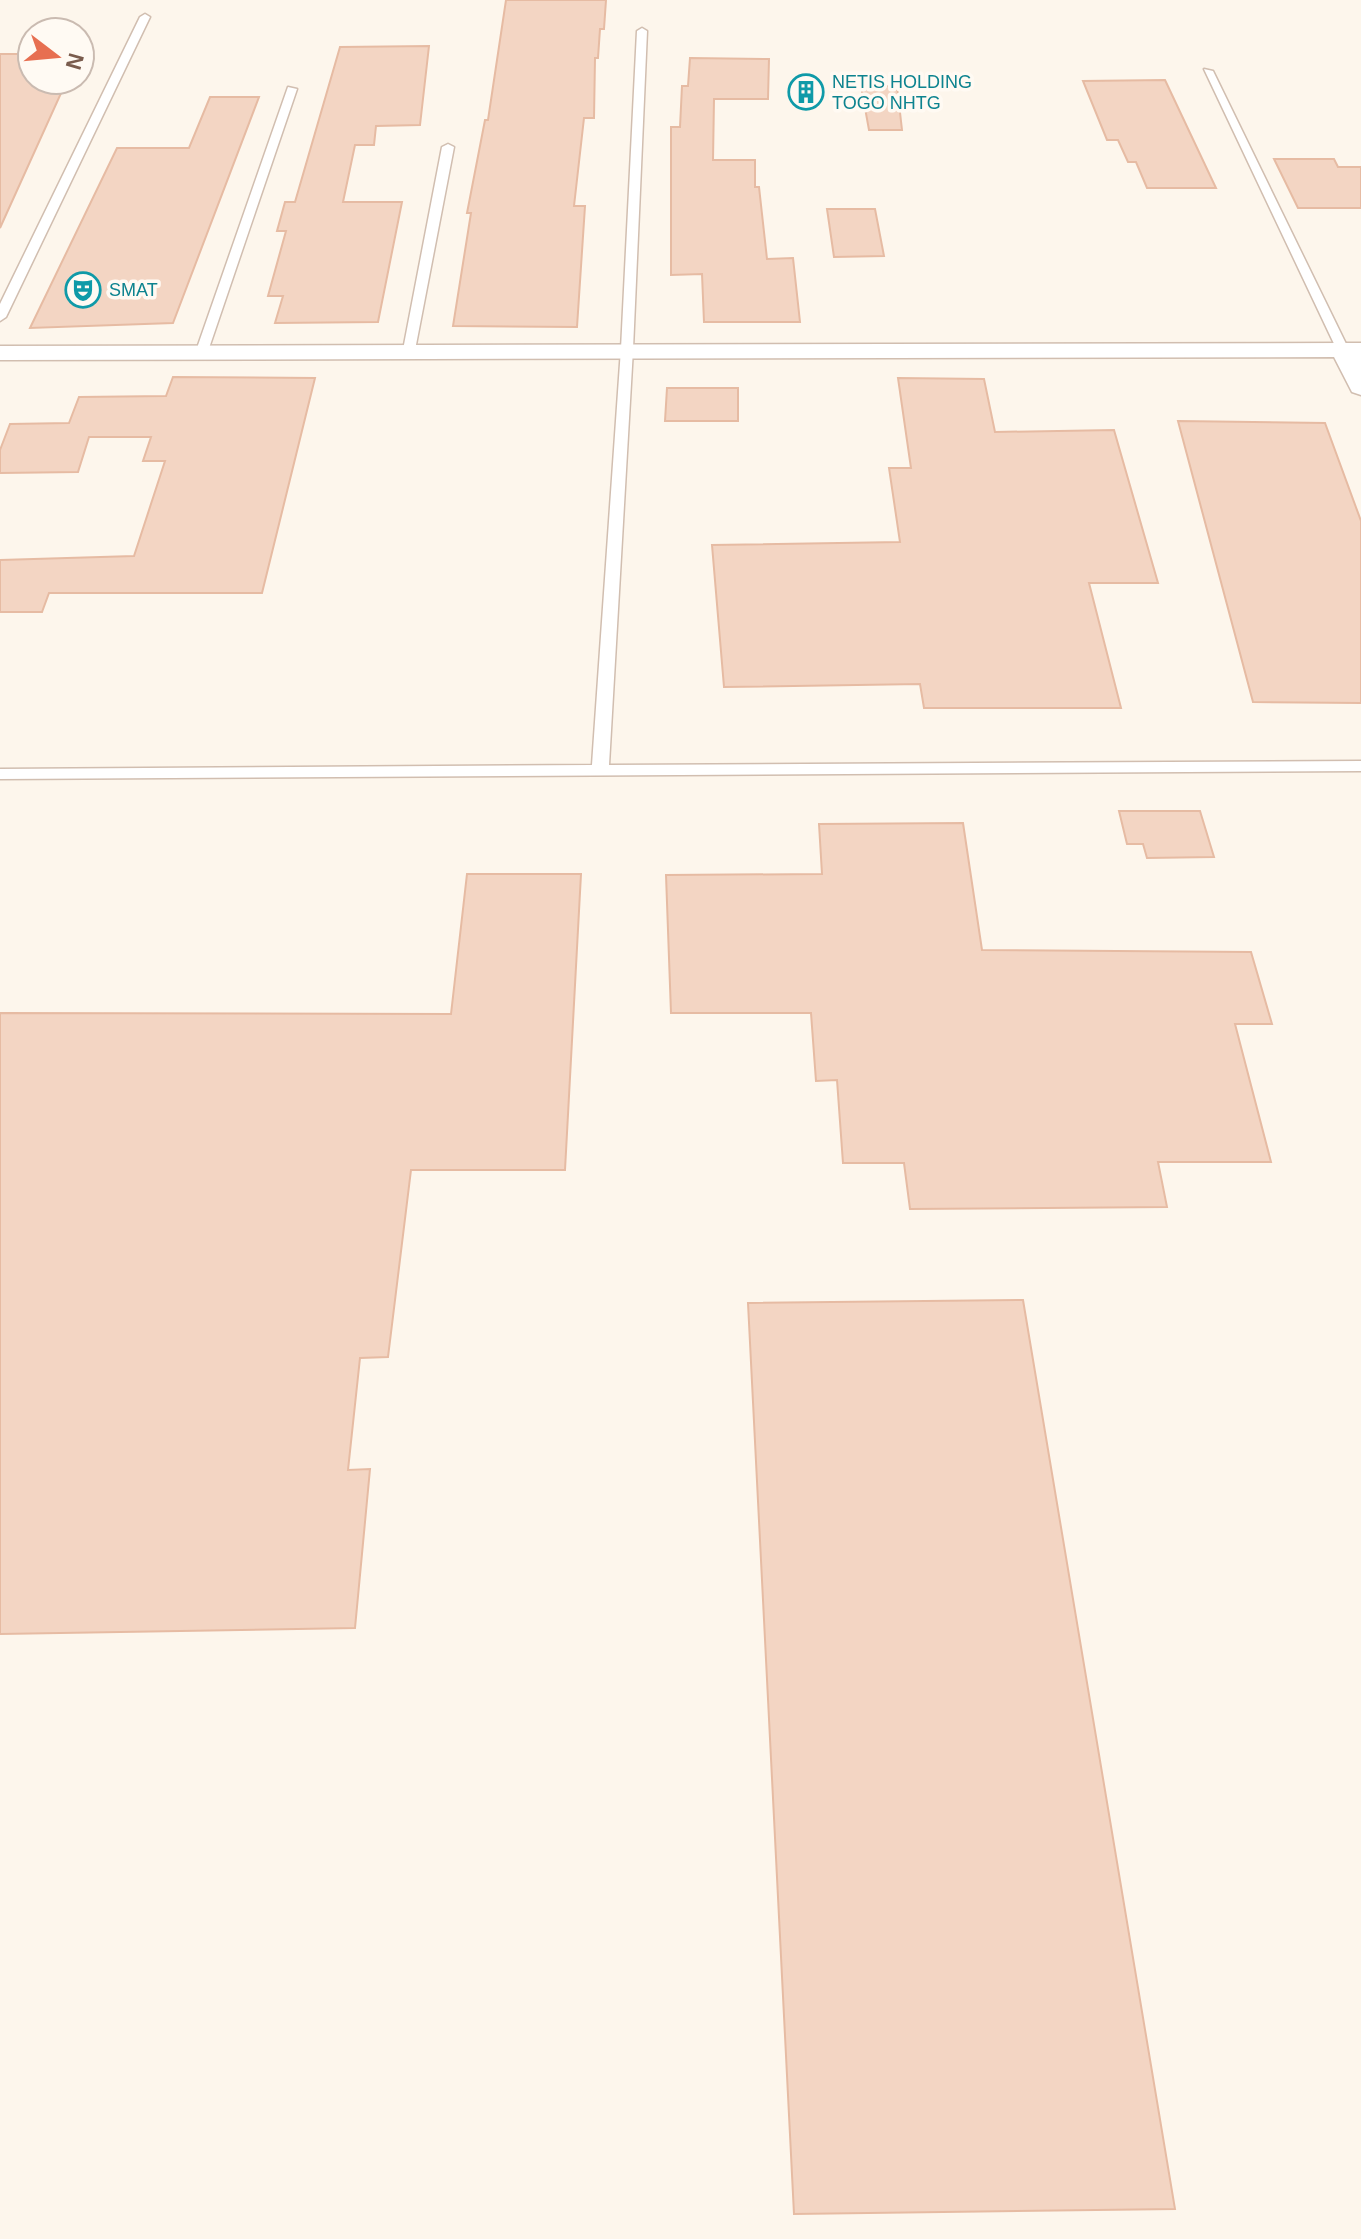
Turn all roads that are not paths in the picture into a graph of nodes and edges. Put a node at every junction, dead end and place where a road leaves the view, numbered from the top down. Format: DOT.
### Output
graph roads {
  1 [pos="145,17"];
  2 [pos="642,31"];
  3 [pos="1208,71"];
  4 [pos="292,89"];
  5 [pos="448,147"];
  6 [pos="0,317"];
  7 [pos="627,349"];
  8 [pos="409,350"];
  9 [pos="1352,350"];
  10 [pos="202,351"];
  11 [pos="0,353"];
  12 [pos="1361,387"];
  13 [pos="1361,766"];
  14 [pos="600,772"];
  15 [pos="0,774"];
  1 -- 6 [label="lane"];
  2 -- 7 [label="lane"];
  3 -- 9 [label="lane"];
  4 -- 10 [label="lane"];
  5 -- 8 [label="lane"];
  7 -- 8 [label="street"];
  7 -- 9 [label="street"];
  7 -- 14 [label="lane"];
  8 -- 10 [label="street"];
  9 -- 12 [label="street"];
  10 -- 11 [label="street"];
  13 -- 14 [label="lane"];
  14 -- 15 [label="lane"];
}
